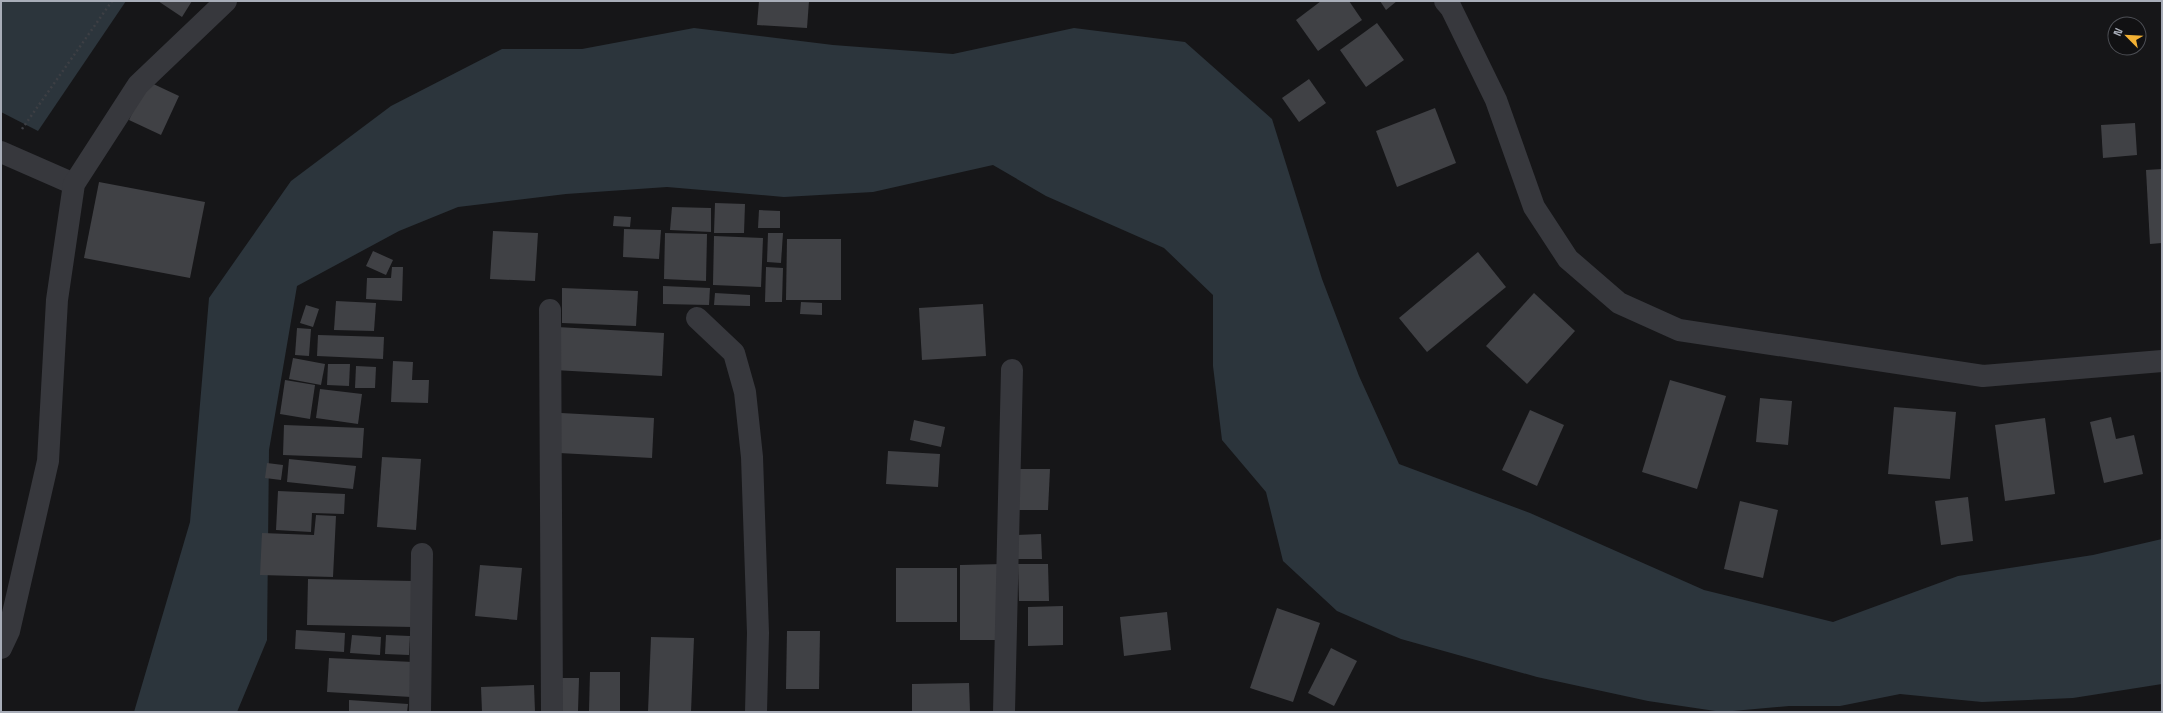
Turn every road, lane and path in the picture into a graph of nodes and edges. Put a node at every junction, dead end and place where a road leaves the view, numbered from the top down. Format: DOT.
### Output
graph roads {
  1 [pos="112,1"];
  2 [pos="226,1"];
  3 [pos="1445,1"];
  4 [pos="3,153"];
  5 [pos="74,184"];
  6 [pos="550,310"];
  7 [pos="697,318"];
  8 [pos="2162,361"];
  9 [pos="1012,370"];
  10 [pos="422,554"];
  11 [pos="1,648"];
  12 [pos="420,712"];
  13 [pos="552,712"];
  14 [pos="756,712"];
  15 [pos="1004,712"];
  1 -- 4 [label="path"];
  2 -- 5 [label="street"];
  3 -- 8 [label="street"];
  4 -- 5 [label="street"];
  5 -- 11 [label="street"];
  6 -- 13 [label="street"];
  7 -- 14 [label="street"];
  9 -- 15 [label="street"];
  10 -- 12 [label="street"];
}
